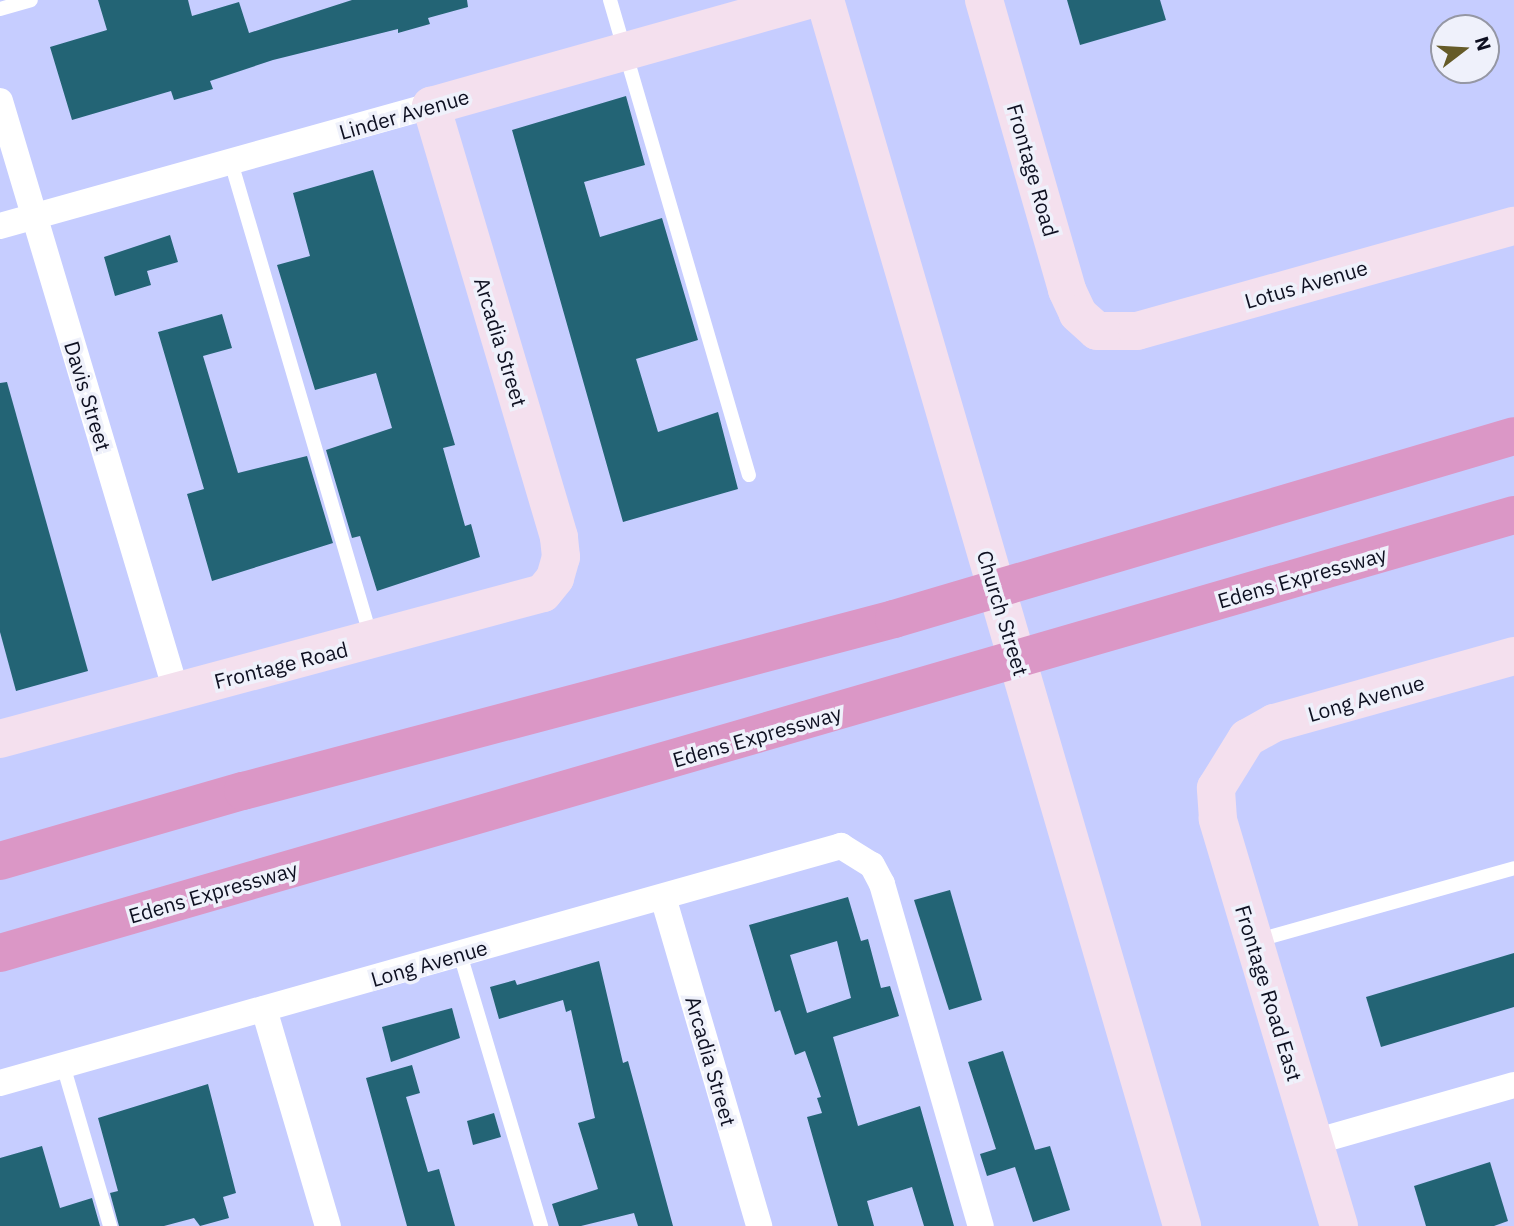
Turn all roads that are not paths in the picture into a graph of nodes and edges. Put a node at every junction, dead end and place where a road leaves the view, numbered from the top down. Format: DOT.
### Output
graph roads {
  1 [pos="32,0"];
  2 [pos="610,0"];
  3 [pos="808,0"];
  4 [pos="825,0"];
  5 [pos="984,0"];
  6 [pos="0,9"];
  7 [pos="625,51"];
  8 [pos="0,101"];
  9 [pos="431,106"];
  10 [pos="231,162"];
  11 [pos="34,216"];
  12 [pos="0,226"];
  13 [pos="1514,226"];
  14 [pos="1097,331"];
  15 [pos="1514,436"];
  16 [pos="749,475"];
  17 [pos="1514,515"];
  18 [pos="555,578"];
  19 [pos="372,641"];
  20 [pos="1514,656"];
  21 [pos="176,691"];
  22 [pos="0,739"];
  23 [pos="1230,760"];
  24 [pos="0,861"];
  25 [pos="1514,868"];
  26 [pos="663,897"];
  27 [pos="1254,942"];
  28 [pos="0,953"];
  29 [pos="460,954"];
  30 [pos="264,1009"];
  31 [pos="64,1065"];
  32 [pos="0,1083"];
  33 [pos="1514,1085"];
  34 [pos="1314,1142"];
  35 [pos="110,1226"];
  36 [pos="328,1226"];
  37 [pos="541,1226"];
  38 [pos="759,1226"];
  39 [pos="981,1226"];
  40 [pos="1182,1226"];
  41 [pos="1339,1226"];
  1 -- 6 [label="lane"];
  2 -- 7 [label="lane"];
  3 -- 7 [label="street, Linder Avenue"];
  4 -- 40 [label="street, Church Street"];
  5 -- 14 [label="street, Frontage Road"];
  7 -- 9 [label="street, Linder Avenue"];
  7 -- 16 [label="lane"];
  8 -- 11 [label="street, Davis Street"];
  9 -- 10 [label="street, Linder Avenue"];
  9 -- 18 [label="street, Arcadia Street"];
  10 -- 11 [label="street, Linder Avenue"];
  10 -- 19 [label="lane"];
  11 -- 12 [label="street, Linder Avenue"];
  11 -- 21 [label="street, Davis Street"];
  13 -- 14 [label="street, Lotus Avenue"];
  15 -- 24 [label="highway"];
  17 -- 28 [label="highway, Edens Expressway"];
  18 -- 19 [label="street, Frontage Road"];
  19 -- 21 [label="street, Frontage Road"];
  20 -- 23 [label="street, Long Avenue"];
  21 -- 22 [label="street, Frontage Road"];
  23 -- 27 [label="street, Frontage Road East"];
  25 -- 27 [label="lane"];
  26 -- 29 [label="street, Long Avenue"];
  26 -- 38 [label="street, Arcadia Street"];
  26 -- 39 [label="street, Long Avenue"];
  27 -- 34 [label="street, Frontage Road East"];
  29 -- 30 [label="street, Long Avenue"];
  29 -- 37 [label="lane"];
  30 -- 31 [label="street, Long Avenue"];
  30 -- 36 [label="street"];
  31 -- 32 [label="street, Long Avenue"];
  31 -- 35 [label="lane"];
  33 -- 34 [label="street"];
  34 -- 41 [label="street, Frontage Road East"];
}
